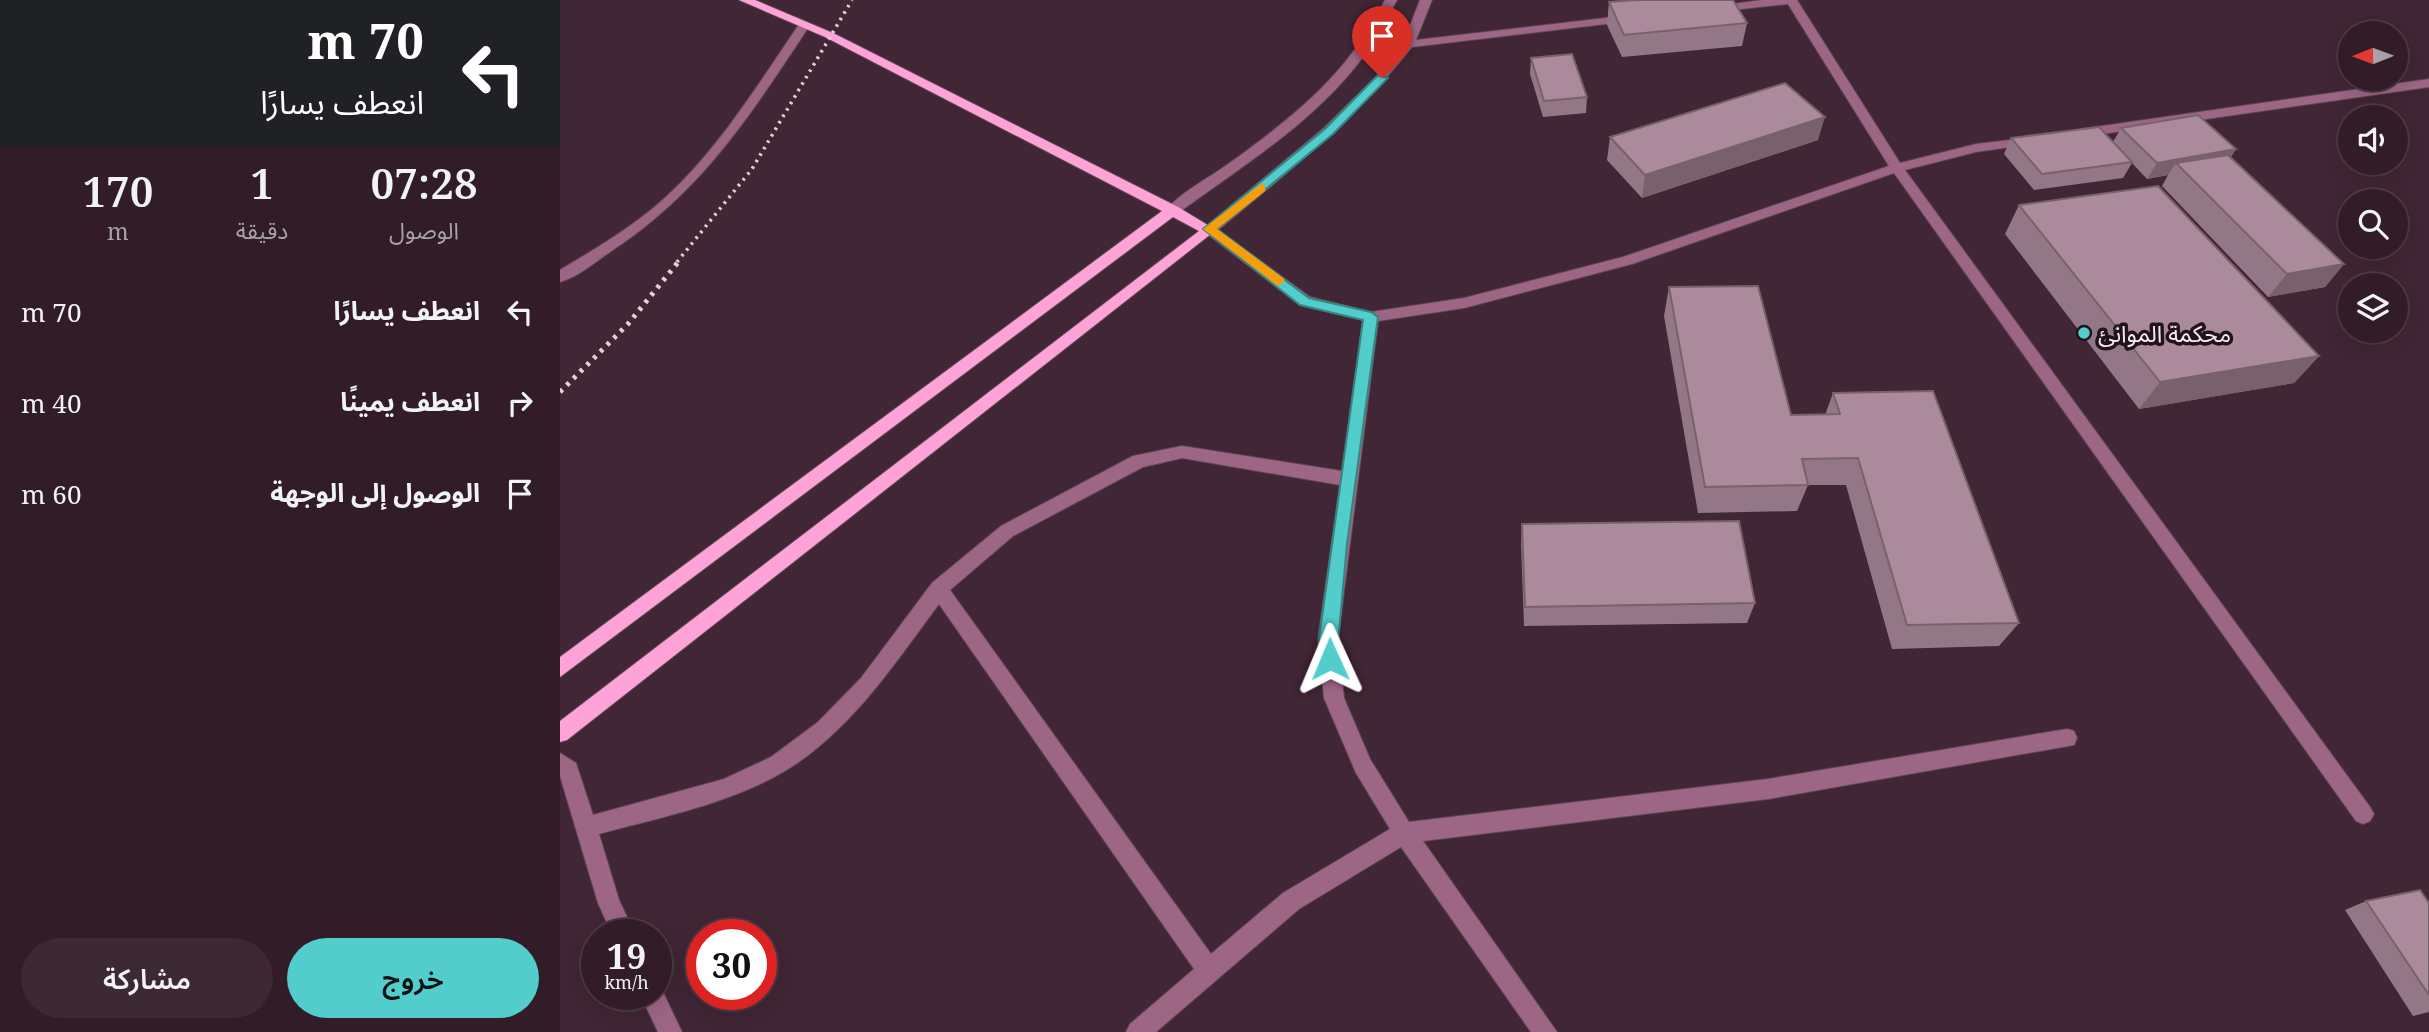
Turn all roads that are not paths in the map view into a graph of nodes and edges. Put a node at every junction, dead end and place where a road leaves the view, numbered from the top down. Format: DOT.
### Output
graph roads {
  1 [pos="745,0"];
  2 [pos="1391,0"];
  3 [pos="1426,0"];
  4 [pos="1791,0"];
  5 [pos="1697,10"];
  6 [pos="1644,17"];
  7 [pos="804,25"];
  8 [pos="1408,45"];
  9 [pos="1367,47"];
  10 [pos="2429,83"];
  11 [pos="2072,134"];
  12 [pos="2044,138"];
  13 [pos="1897,168"];
  14 [pos="1173,210"];
  15 [pos="1209,229"];
  16 [pos="560,277"];
  17 [pos="1371,317"];
  18 [pos="1348,479"];
  19 [pos="939,589"];
  20 [pos="560,668"];
  21 [pos="560,733"];
  22 [pos="2067,738"];
  23 [pos="560,763"];
  24 [pos="2363,814"];
  25 [pos="586,827"];
  26 [pos="1404,833"];
  27 [pos="617,919"];
  28 [pos="1209,971"];
  29 [pos="660,1010"];
  30 [pos="670,1032"];
  31 [pos="1138,1032"];
  32 [pos="1545,1032"];
  1 -- 7 [label="main road"];
  2 -- 9 [label="street"];
  3 -- 8 [label="street"];
  4 -- 5 [label="street"];
  4 -- 13 [label="street"];
  6 -- 8 [label="street"];
  7 -- 14 [label="main road"];
  7 -- 16 [label="street"];
  8 -- 9 [label="street"];
  8 -- 15 [label="street"];
  9 -- 14 [label="street"];
  10 -- 11 [label="street"];
  12 -- 13 [label="street"];
  13 -- 17 [label="street"];
  13 -- 24 [label="street"];
  14 -- 15 [label="main road"];
  14 -- 20 [label="main road"];
  15 -- 17 [label="street"];
  15 -- 21 [label="main road"];
  17 -- 18 [label="street"];
  18 -- 19 [label="street"];
  18 -- 26 [label="street"];
  19 -- 25 [label="street"];
  19 -- 28 [label="street"];
  22 -- 26 [label="street"];
  23 -- 25 [label="street"];
  25 -- 27 [label="street"];
  26 -- 28 [label="street"];
  26 -- 32 [label="street"];
  28 -- 31 [label="street"];
  29 -- 30 [label="street"];
}
